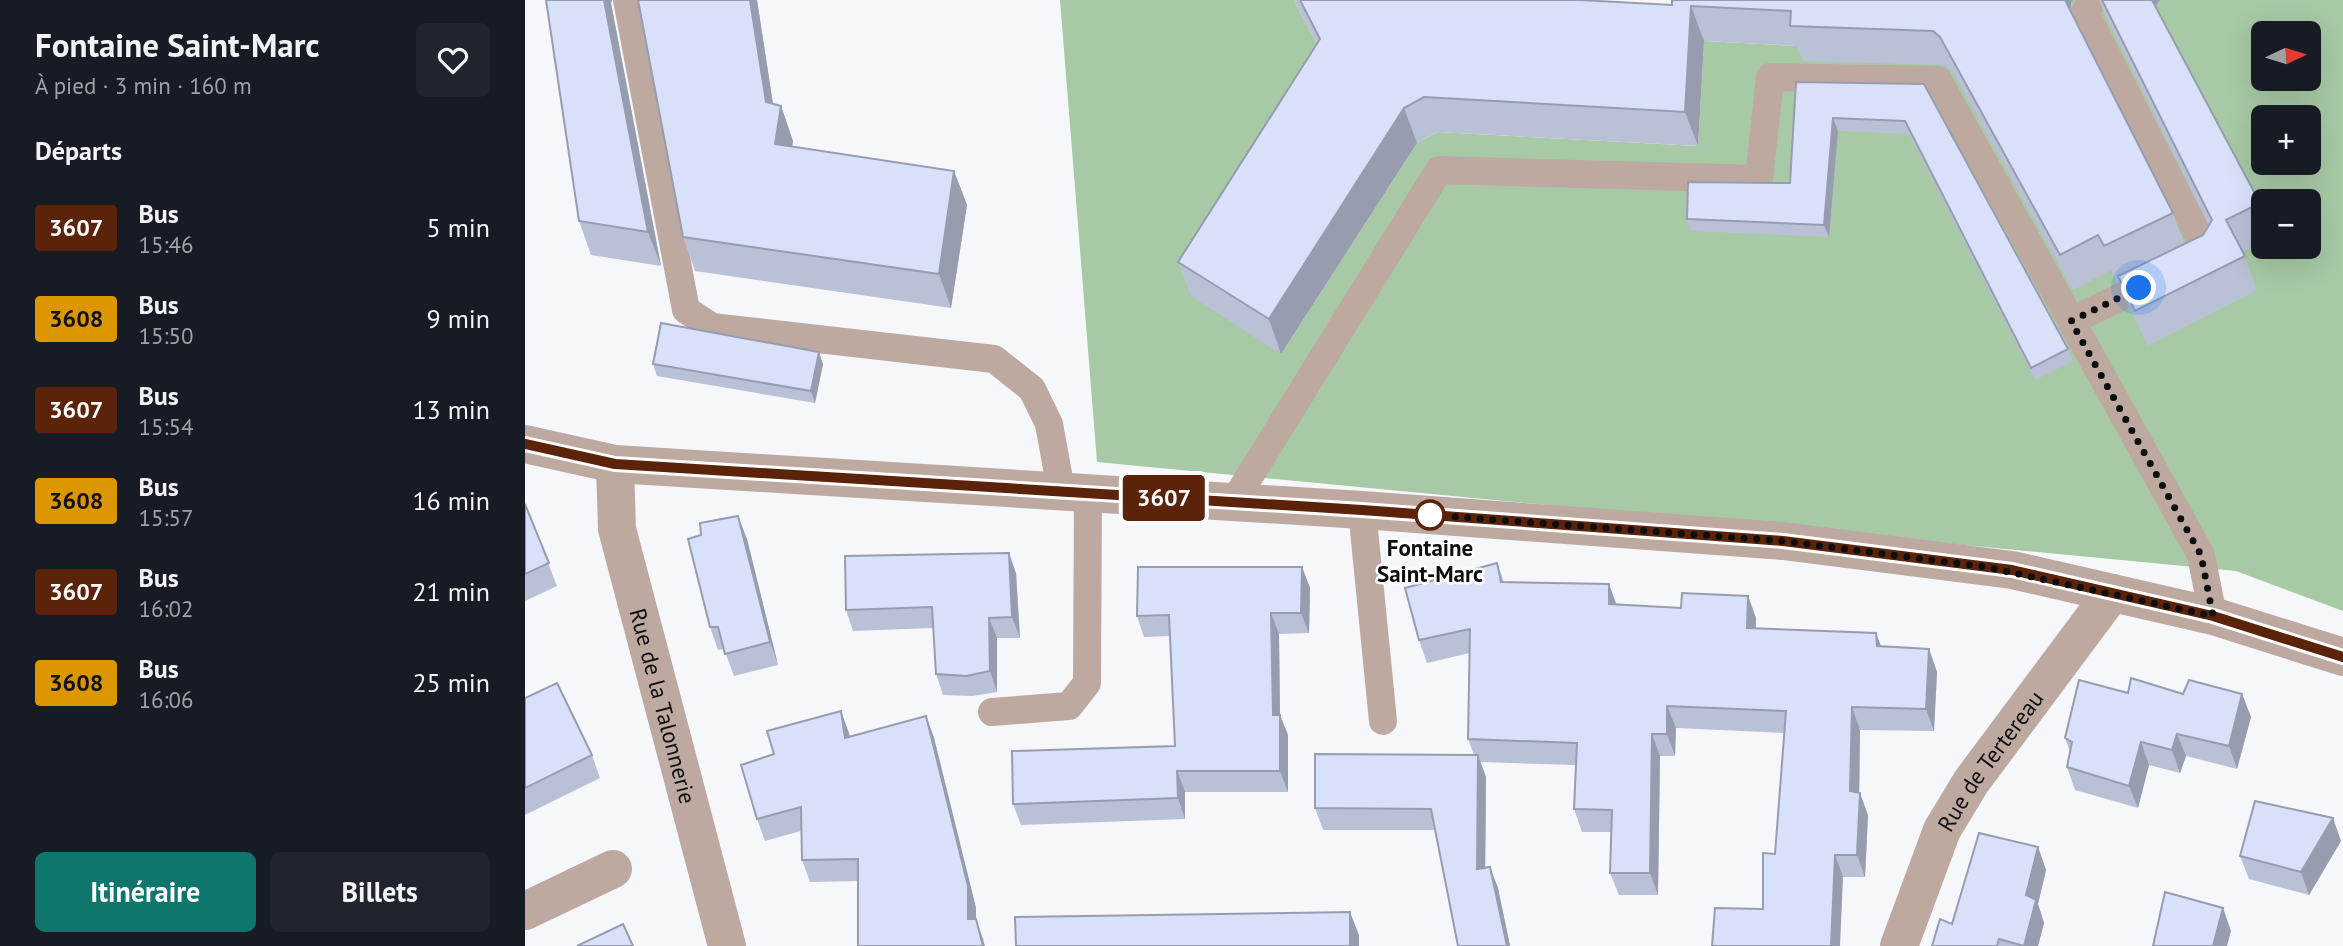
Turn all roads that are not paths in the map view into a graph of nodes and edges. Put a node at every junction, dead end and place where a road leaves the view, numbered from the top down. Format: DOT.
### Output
graph roads {
  1 [pos="627,0"];
  2 [pos="2092,0"];
  3 [pos="2071,321"];
  4 [pos="525,444"];
  5 [pos="615,464"];
  6 [pos="1074,491"];
  7 [pos="1233,503"];
  8 [pos="1362,510"];
  9 [pos="2112,593"];
  10 [pos="2213,616"];
  11 [pos="2343,657"];
  12 [pos="992,712"];
  13 [pos="1383,721"];
  14 [pos="613,869"];
  15 [pos="525,911"];
  16 [pos="727,946"];
  17 [pos="1899,946"];
  1 -- 6 [label="lane"];
  2 -- 3 [label="lane"];
  3 -- 7 [label="lane"];
  3 -- 10 [label="lane"];
  4 -- 5 [label="street"];
  5 -- 6 [label="street"];
  5 -- 16 [label="street, Rue de la Talonnerie"];
  6 -- 7 [label="street"];
  6 -- 12 [label="lane"];
  7 -- 8 [label="street"];
  8 -- 9 [label="street"];
  8 -- 13 [label="lane"];
  9 -- 10 [label="street"];
  9 -- 17 [label="street, Rue de Tertereau"];
  10 -- 11 [label="street"];
  14 -- 15 [label="street"];
}
